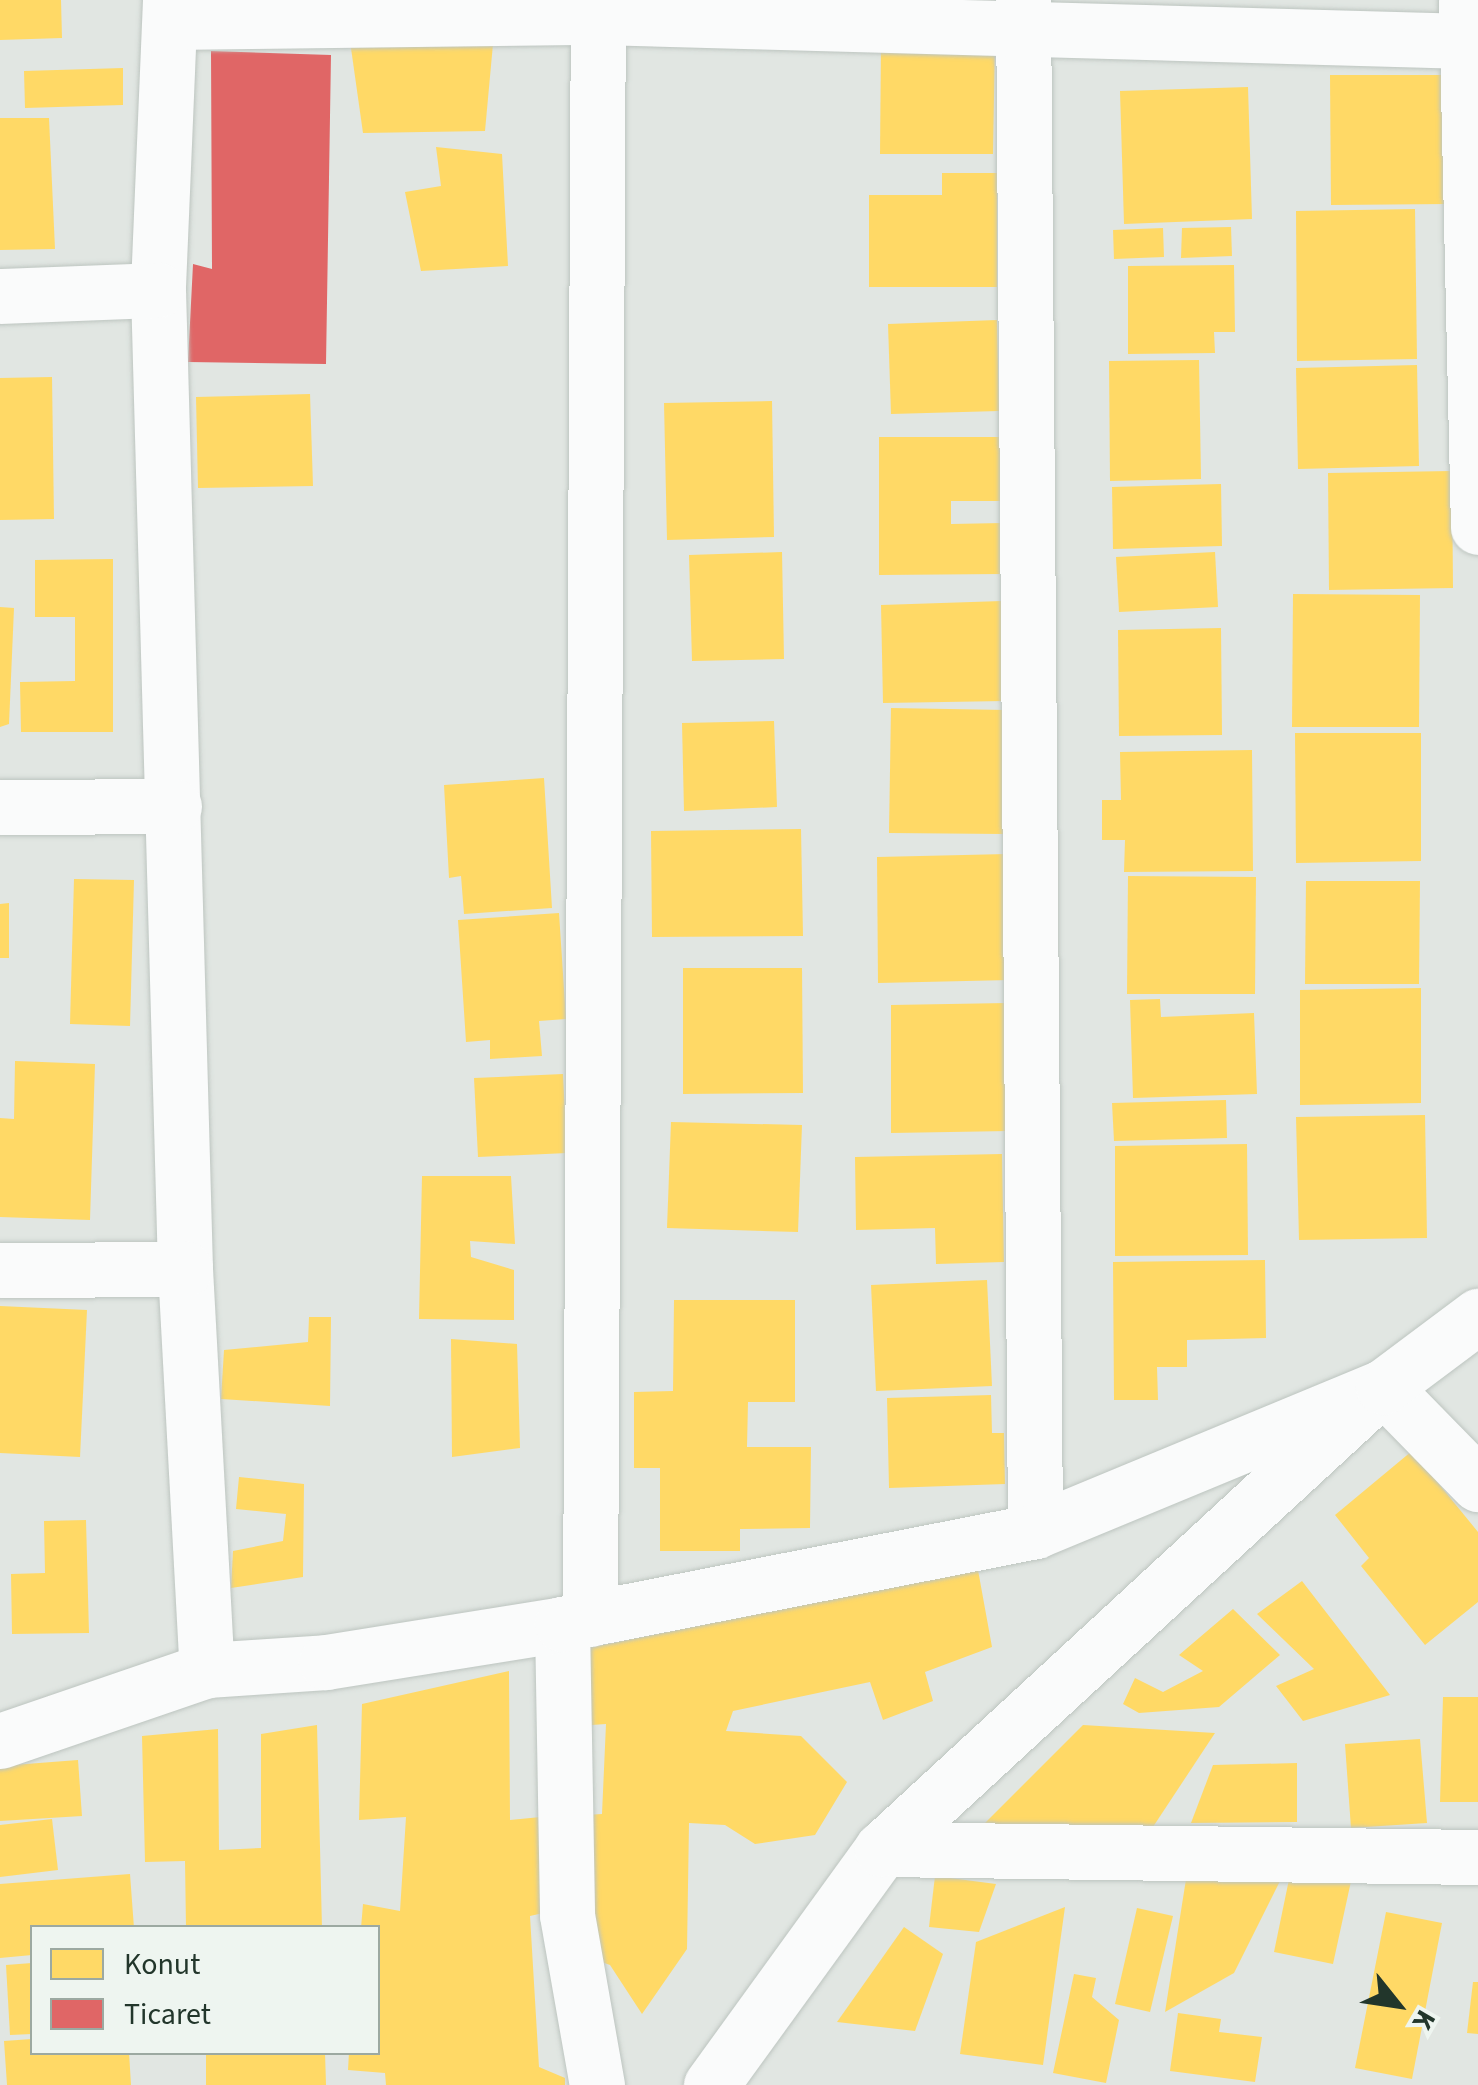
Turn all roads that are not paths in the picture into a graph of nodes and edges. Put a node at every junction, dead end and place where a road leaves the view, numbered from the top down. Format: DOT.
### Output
graph roads {
  1 [pos="598,8"];
  2 [pos="170,11"];
  3 [pos="1024,13"];
  4 [pos="1467,21"];
  5 [pos="158,290"];
  6 [pos="0,296"];
  7 [pos="1477,404"];
  8 [pos="1478,527"];
  9 [pos="174,806"];
  10 [pos="0,808"];
  11 [pos="185,1269"];
  12 [pos="0,1270"];
  13 [pos="1478,1316"];
  14 [pos="1383,1387"];
  15 [pos="1478,1484"];
  16 [pos="1035,1531"];
  17 [pos="576,1621"];
  18 [pos="207,1670"];
  19 [pos="0,1741"];
  20 [pos="882,1849"];
  21 [pos="1478,1857"];
  22 [pos="597,2085"];
  23 [pos="711,2085"];
  1 -- 2 [label="street"];
  1 -- 3 [label="street"];
  1 -- 17 [label="street"];
  2 -- 5 [label="street"];
  3 -- 4 [label="street"];
  3 -- 16 [label="street"];
  4 -- 7 [label="street"];
  5 -- 6 [label="street"];
  5 -- 9 [label="street"];
  7 -- 8 [label="street"];
  9 -- 10 [label="street"];
  9 -- 11 [label="street"];
  11 -- 12 [label="street"];
  11 -- 18 [label="street"];
  13 -- 14 [label="street"];
  14 -- 15 [label="street"];
  14 -- 16 [label="street"];
  14 -- 20 [label="street"];
  16 -- 17 [label="street"];
  17 -- 18 [label="street"];
  17 -- 22 [label="street"];
  18 -- 19 [label="street"];
  20 -- 21 [label="street"];
  20 -- 23 [label="street"];
}
